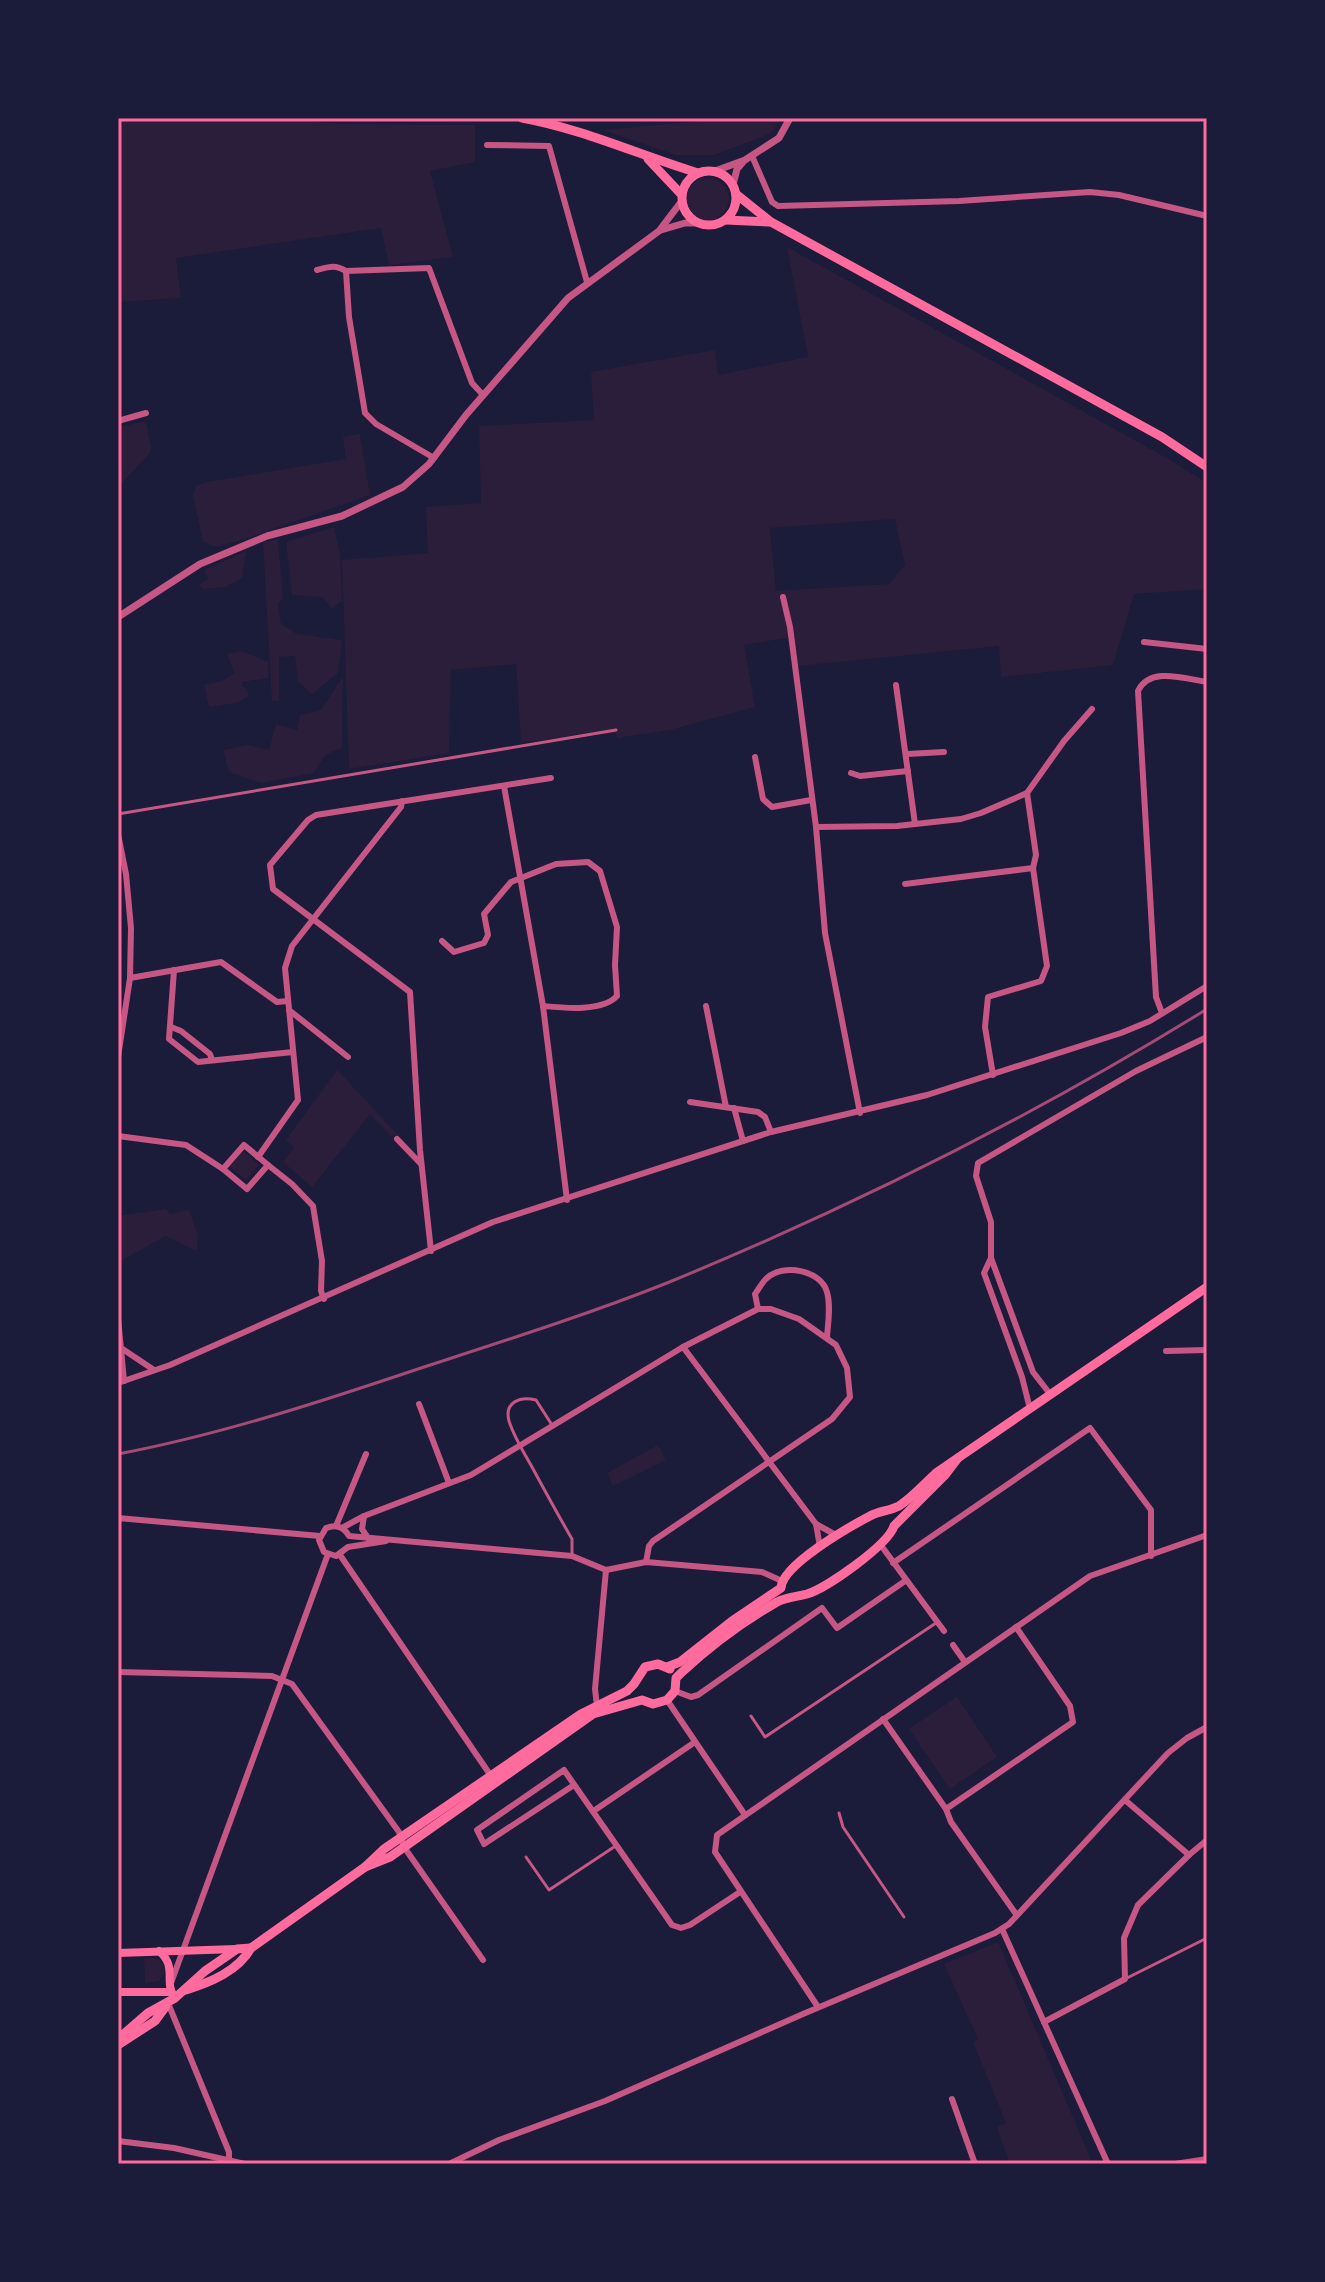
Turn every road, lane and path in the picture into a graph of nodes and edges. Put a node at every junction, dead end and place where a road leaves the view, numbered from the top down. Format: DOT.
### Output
graph roads {
  1 [pos="522,118"];
  2 [pos="790,118"];
  3 [pos="487,145"];
  4 [pos="647,158"];
  5 [pos="748,158"];
  6 [pos="715,171"];
  7 [pos="698,173"];
  8 [pos="734,190"];
  9 [pos="681,198"];
  10 [pos="1207,216"];
  11 [pos="726,220"];
  12 [pos="771,222"];
  13 [pos="696,223"];
  14 [pos="659,231"];
  15 [pos="317,270"];
  16 [pos="346,271"];
  17 [pos="587,282"];
  18 [pos="483,395"];
  19 [pos="146,413"];
  20 [pos="118,421"];
  21 [pos="434,458"];
  22 [pos="1207,467"];
  23 [pos="783,597"];
  24 [pos="118,617"];
  25 [pos="1144,642"];
  26 [pos="1207,649"];
  27 [pos="1207,682"];
  28 [pos="896,685"];
  29 [pos="1092,709"];
  30 [pos="616,730"];
  31 [pos="944,752"];
  32 [pos="907,754"];
  33 [pos="755,757"];
  34 [pos="908,771"];
  35 [pos="851,773"];
  36 [pos="551,778"];
  37 [pos="504,786"];
  38 [pos="1027,793"];
  39 [pos="811,800"];
  40 [pos="402,801"];
  41 [pos="118,814"];
  42 [pos="915,824"];
  43 [pos="816,827"];
  44 [pos="118,834"];
  45 [pos="1033,868"];
  46 [pos="519,879"];
  47 [pos="905,884"];
  48 [pos="313,919"];
  49 [pos="442,941"];
  50 [pos="174,970"];
  51 [pos="130,978"];
  52 [pos="1207,986"];
  53 [pos="288,1001"];
  54 [pos="543,1006"];
  55 [pos="706,1006"];
  56 [pos="289,1010"];
  57 [pos="1162,1013"];
  58 [pos="171,1027"];
  59 [pos="1207,1037"];
  60 [pos="293,1052"];
  61 [pos="118,1057"];
  62 [pos="348,1057"];
  63 [pos="212,1060"];
  64 [pos="993,1075"];
  65 [pos="690,1102"];
  66 [pos="726,1107"];
  67 [pos="734,1108"];
  68 [pos="860,1113"];
  69 [pos="771,1132"];
  70 [pos="118,1136"];
  71 [pos="397,1139"];
  72 [pos="743,1141"];
  73 [pos="258,1157"];
  74 [pos="421,1164"];
  75 [pos="268,1165"];
  76 [pos="223,1169"];
  77 [pos="567,1200"];
  78 [pos="431,1251"];
  79 [pos="991,1258"];
  80 [pos="1207,1287"];
  81 [pos="324,1299"];
  82 [pos="758,1309"];
  83 [pos="118,1318"];
  84 [pos="827,1337"];
  85 [pos="683,1347"];
  86 [pos="121,1348"];
  87 [pos="1207,1350"];
  88 [pos="1166,1351"];
  89 [pos="155,1370"];
  90 [pos="1033,1372"];
  91 [pos="1022,1377"];
  92 [pos="121,1382"];
  93 [pos="1050,1394"];
  94 [pos="419,1404"];
  95 [pos="1030,1409"];
  96 [pos="552,1425"];
  97 [pos="521,1447"];
  98 [pos="366,1454"];
  99 [pos="958,1458"];
  100 [pos="769,1461"];
  101 [pos="449,1483"];
  102 [pos="882,1513"];
  103 [pos="364,1516"];
  104 [pos="118,1518"];
  105 [pos="816,1524"];
  106 [pos="894,1526"];
  107 [pos="339,1527"];
  108 [pos="1207,1535"];
  109 [pos="320,1536"];
  110 [pos="349,1536"];
  111 [pos="838,1536"];
  112 [pos="368,1538"];
  113 [pos="386,1541"];
  114 [pos="880,1544"];
  115 [pos="348,1547"];
  116 [pos="820,1547"];
  117 [pos="328,1554"];
  118 [pos="340,1555"];
  119 [pos="572,1556"];
  120 [pos="1151,1556"];
  121 [pos="646,1562"];
  122 [pos="893,1563"];
  123 [pos="606,1570"];
  124 [pos="905,1581"];
  125 [pos="779,1582"];
  126 [pos="791,1596"];
  127 [pos="936,1623"];
  128 [pos="1016,1627"];
  129 [pos="944,1631"];
  130 [pos="953,1645"];
  131 [pos="965,1662"];
  132 [pos="667,1667"];
  133 [pos="118,1672"];
  134 [pos="676,1678"];
  135 [pos="284,1679"];
  136 [pos="634,1684"];
  137 [pos="675,1691"];
  138 [pos="642,1700"];
  139 [pos="667,1700"];
  140 [pos="598,1708"];
  141 [pos="751,1716"];
  142 [pos="883,1719"];
  143 [pos="1207,1727"];
  144 [pos="695,1742"];
  145 [pos="493,1779"];
  146 [pos="574,1785"];
  147 [pos="1125,1800"];
  148 [pos="946,1809"];
  149 [pos="595,1810"];
  150 [pos="839,1813"];
  151 [pos="745,1815"];
  152 [pos="1207,1840"];
  153 [pos="403,1842"];
  154 [pos="617,1845"];
  155 [pos="1189,1855"];
  156 [pos="526,1857"];
  157 [pos="740,1892"];
  158 [pos="1016,1914"];
  159 [pos="904,1917"];
  160 [pos="1002,1929"];
  161 [pos="1207,1938"];
  162 [pos="251,1948"];
  163 [pos="237,1949"];
  164 [pos="183,1950"];
  165 [pos="158,1951"];
  166 [pos="118,1953"];
  167 [pos="483,1960"];
  168 [pos="1125,1979"];
  169 [pos="186,1990"];
  170 [pos="118,1992"];
  171 [pos="171,1994"];
  172 [pos="818,2007"];
  173 [pos="1044,2022"];
  174 [pos="118,2039"];
  175 [pos="118,2045"];
  176 [pos="952,2099"];
  177 [pos="118,2141"];
  178 [pos="472,2153"];
  179 [pos="1207,2159"];
  180 [pos="229,2160"];
  181 [pos="474,2162"];
  182 [pos="245,2164"];
  183 [pos="449,2164"];
  184 [pos="975,2164"];
  185 [pos="1108,2164"];
  186 [pos="1175,2164"];
  1 -- 4 [label="main road"];
  2 -- 5 [label="street"];
  3 -- 17 [label="street"];
  4 -- 7 [label="main road"];
  4 -- 9 [label="main road"];
  5 -- 6 [label="street"];
  5 -- 8 [label="street"];
  5 -- 10 [label="street"];
  6 -- 7 [label="main road"];
  6 -- 8 [label="main road"];
  7 -- 9 [label="main road"];
  8 -- 11 [label="main road"];
  8 -- 12 [label="main road"];
  9 -- 13 [label="main road"];
  9 -- 14 [label="street"];
  11 -- 12 [label="main road"];
  11 -- 13 [label="main road"];
  12 -- 22 [label="main road"];
  13 -- 14 [label="street"];
  14 -- 17 [label="street"];
  15 -- 16 [label="street"];
  16 -- 18 [label="street"];
  16 -- 21 [label="street"];
  17 -- 18 [label="street"];
  18 -- 21 [label="street"];
  19 -- 20 [label="street"];
  21 -- 24 [label="street"];
  23 -- 39 [label="street"];
  25 -- 26 [label="street"];
  27 -- 57 [label="street"];
  28 -- 32 [label="street"];
  29 -- 38 [label="street"];
  30 -- 41 [label="lane"];
  31 -- 32 [label="street"];
  32 -- 34 [label="street"];
  33 -- 39 [label="street"];
  34 -- 35 [label="street"];
  34 -- 42 [label="street"];
  36 -- 37 [label="street"];
  37 -- 40 [label="street"];
  37 -- 46 [label="street"];
  38 -- 42 [label="street"];
  38 -- 45 [label="street"];
  39 -- 43 [label="street"];
  40 -- 48 [label="street"];
  40 -- 48 [label="street"];
  42 -- 43 [label="street"];
  43 -- 68 [label="street"];
  44 -- 51 [label="street"];
  45 -- 47 [label="street"];
  45 -- 64 [label="street"];
  46 -- 49 [label="street"];
  46 -- 54 [label="street"];
  46 -- 54 [label="street"];
  48 -- 53 [label="street"];
  48 -- 74 [label="street"];
  50 -- 51 [label="street"];
  50 -- 53 [label="street"];
  50 -- 58 [label="street"];
  51 -- 61 [label="street"];
  52 -- 57 [label="street"];
  53 -- 56 [label="street"];
  54 -- 77 [label="street"];
  55 -- 66 [label="street"];
  56 -- 60 [label="street"];
  56 -- 62 [label="street"];
  57 -- 64 [label="street"];
  58 -- 63 [label="street"];
  58 -- 63 [label="street"];
  59 -- 79 [label="street"];
  60 -- 63 [label="street"];
  60 -- 73 [label="street"];
  64 -- 68 [label="street"];
  65 -- 66 [label="street"];
  66 -- 67 [label="street"];
  67 -- 69 [label="street"];
  67 -- 72 [label="street"];
  68 -- 69 [label="street"];
  69 -- 72 [label="street"];
  70 -- 76 [label="street"];
  71 -- 74 [label="street"];
  72 -- 77 [label="street"];
  73 -- 75 [label="street"];
  73 -- 76 [label="street"];
  74 -- 78 [label="street"];
  75 -- 76 [label="street"];
  75 -- 81 [label="street"];
  77 -- 78 [label="street"];
  78 -- 81 [label="street"];
  79 -- 90 [label="street"];
  79 -- 91 [label="street"];
  80 -- 93 [label="main road"];
  81 -- 89 [label="street"];
  82 -- 84 [label="street"];
  82 -- 84 [label="street"];
  82 -- 85 [label="street"];
  83 -- 86 [label="street"];
  84 -- 100 [label="street"];
  85 -- 96 [label="street"];
  85 -- 100 [label="street"];
  86 -- 89 [label="street"];
  86 -- 92 [label="street"];
  87 -- 88 [label="street"];
  89 -- 92 [label="street"];
  90 -- 91 [label="street"];
  90 -- 93 [label="street"];
  91 -- 95 [label="street"];
  93 -- 95 [label="main road"];
  94 -- 101 [label="street"];
  95 -- 99 [label="main road"];
  96 -- 97 [label="street"];
  96 -- 97 [label="lane"];
  97 -- 101 [label="street"];
  97 -- 119 [label="lane"];
  98 -- 107 [label="street"];
  99 -- 102 [label="main road"];
  99 -- 106 [label="main road"];
  100 -- 105 [label="street"];
  100 -- 121 [label="street"];
  101 -- 103 [label="street"];
  102 -- 106 [label="main road"];
  102 -- 111 [label="main road"];
  103 -- 107 [label="street"];
  103 -- 112 [label="street"];
  104 -- 109 [label="street"];
  105 -- 111 [label="street"];
  105 -- 116 [label="street"];
  106 -- 114 [label="main road"];
  107 -- 109 [label="street"];
  107 -- 110 [label="street"];
  108 -- 120 [label="street"];
  109 -- 117 [label="street"];
  110 -- 112 [label="street"];
  110 -- 115 [label="street"];
  111 -- 116 [label="main road"];
  112 -- 113 [label="street"];
  113 -- 115 [label="street"];
  113 -- 119 [label="street"];
  114 -- 122 [label="street"];
  114 -- 126 [label="main road"];
  115 -- 118 [label="street"];
  116 -- 125 [label="main road"];
  117 -- 118 [label="street"];
  117 -- 135 [label="street"];
  118 -- 145 [label="street"];
  119 -- 123 [label="street"];
  120 -- 122 [label="street"];
  120 -- 128 [label="street"];
  121 -- 123 [label="street"];
  121 -- 125 [label="street"];
  122 -- 124 [label="street"];
  123 -- 140 [label="street"];
  124 -- 127 [label="street"];
  124 -- 137 [label="street"];
  125 -- 126 [label="main road"];
  125 -- 132 [label="main road"];
  126 -- 134 [label="main road"];
  127 -- 129 [label="street"];
  127 -- 141 [label="lane"];
  128 -- 131 [label="street"];
  128 -- 148 [label="street"];
  130 -- 131 [label="street"];
  131 -- 142 [label="street"];
  132 -- 134 [label="main road"];
  132 -- 136 [label="main road"];
  133 -- 135 [label="street"];
  134 -- 137 [label="main road"];
  135 -- 153 [label="street"];
  135 -- 164 [label="street"];
  136 -- 138 [label="main road"];
  136 -- 140 [label="main road"];
  137 -- 139 [label="main road"];
  138 -- 139 [label="main road"];
  138 -- 140 [label="main road"];
  139 -- 144 [label="street"];
  140 -- 145 [label="main road"];
  142 -- 148 [label="street"];
  142 -- 151 [label="street"];
  143 -- 147 [label="street"];
  144 -- 149 [label="street"];
  144 -- 151 [label="street"];
  145 -- 153 [label="main road"];
  146 -- 146 [label="street"];
  146 -- 149 [label="street"];
  147 -- 155 [label="street"];
  147 -- 158 [label="street"];
  148 -- 158 [label="street"];
  149 -- 154 [label="street"];
  150 -- 159 [label="lane"];
  151 -- 157 [label="street"];
  152 -- 155 [label="street"];
  153 -- 162 [label="main road"];
  153 -- 167 [label="street"];
  154 -- 156 [label="lane"];
  154 -- 157 [label="street"];
  155 -- 168 [label="street"];
  157 -- 172 [label="street"];
  158 -- 160 [label="street"];
  160 -- 172 [label="street"];
  160 -- 173 [label="street"];
  161 -- 168 [label="lane"];
  162 -- 163 [label="main road"];
  162 -- 169 [label="main road"];
  163 -- 164 [label="main road"];
  163 -- 169 [label="main road"];
  164 -- 165 [label="main road"];
  164 -- 171 [label="street"];
  165 -- 166 [label="main road"];
  165 -- 171 [label="main road"];
  168 -- 173 [label="street"];
  169 -- 171 [label="main road"];
  170 -- 171 [label="main road"];
  171 -- 174 [label="main road"];
  171 -- 175 [label="main road"];
  171 -- 180 [label="street"];
  172 -- 178 [label="street"];
  173 -- 185 [label="street"];
  176 -- 184 [label="street"];
  177 -- 180 [label="street"];
  178 -- 181 [label="street"];
  178 -- 183 [label="street"];
  179 -- 186 [label="street"];
  180 -- 182 [label="street"];
}
